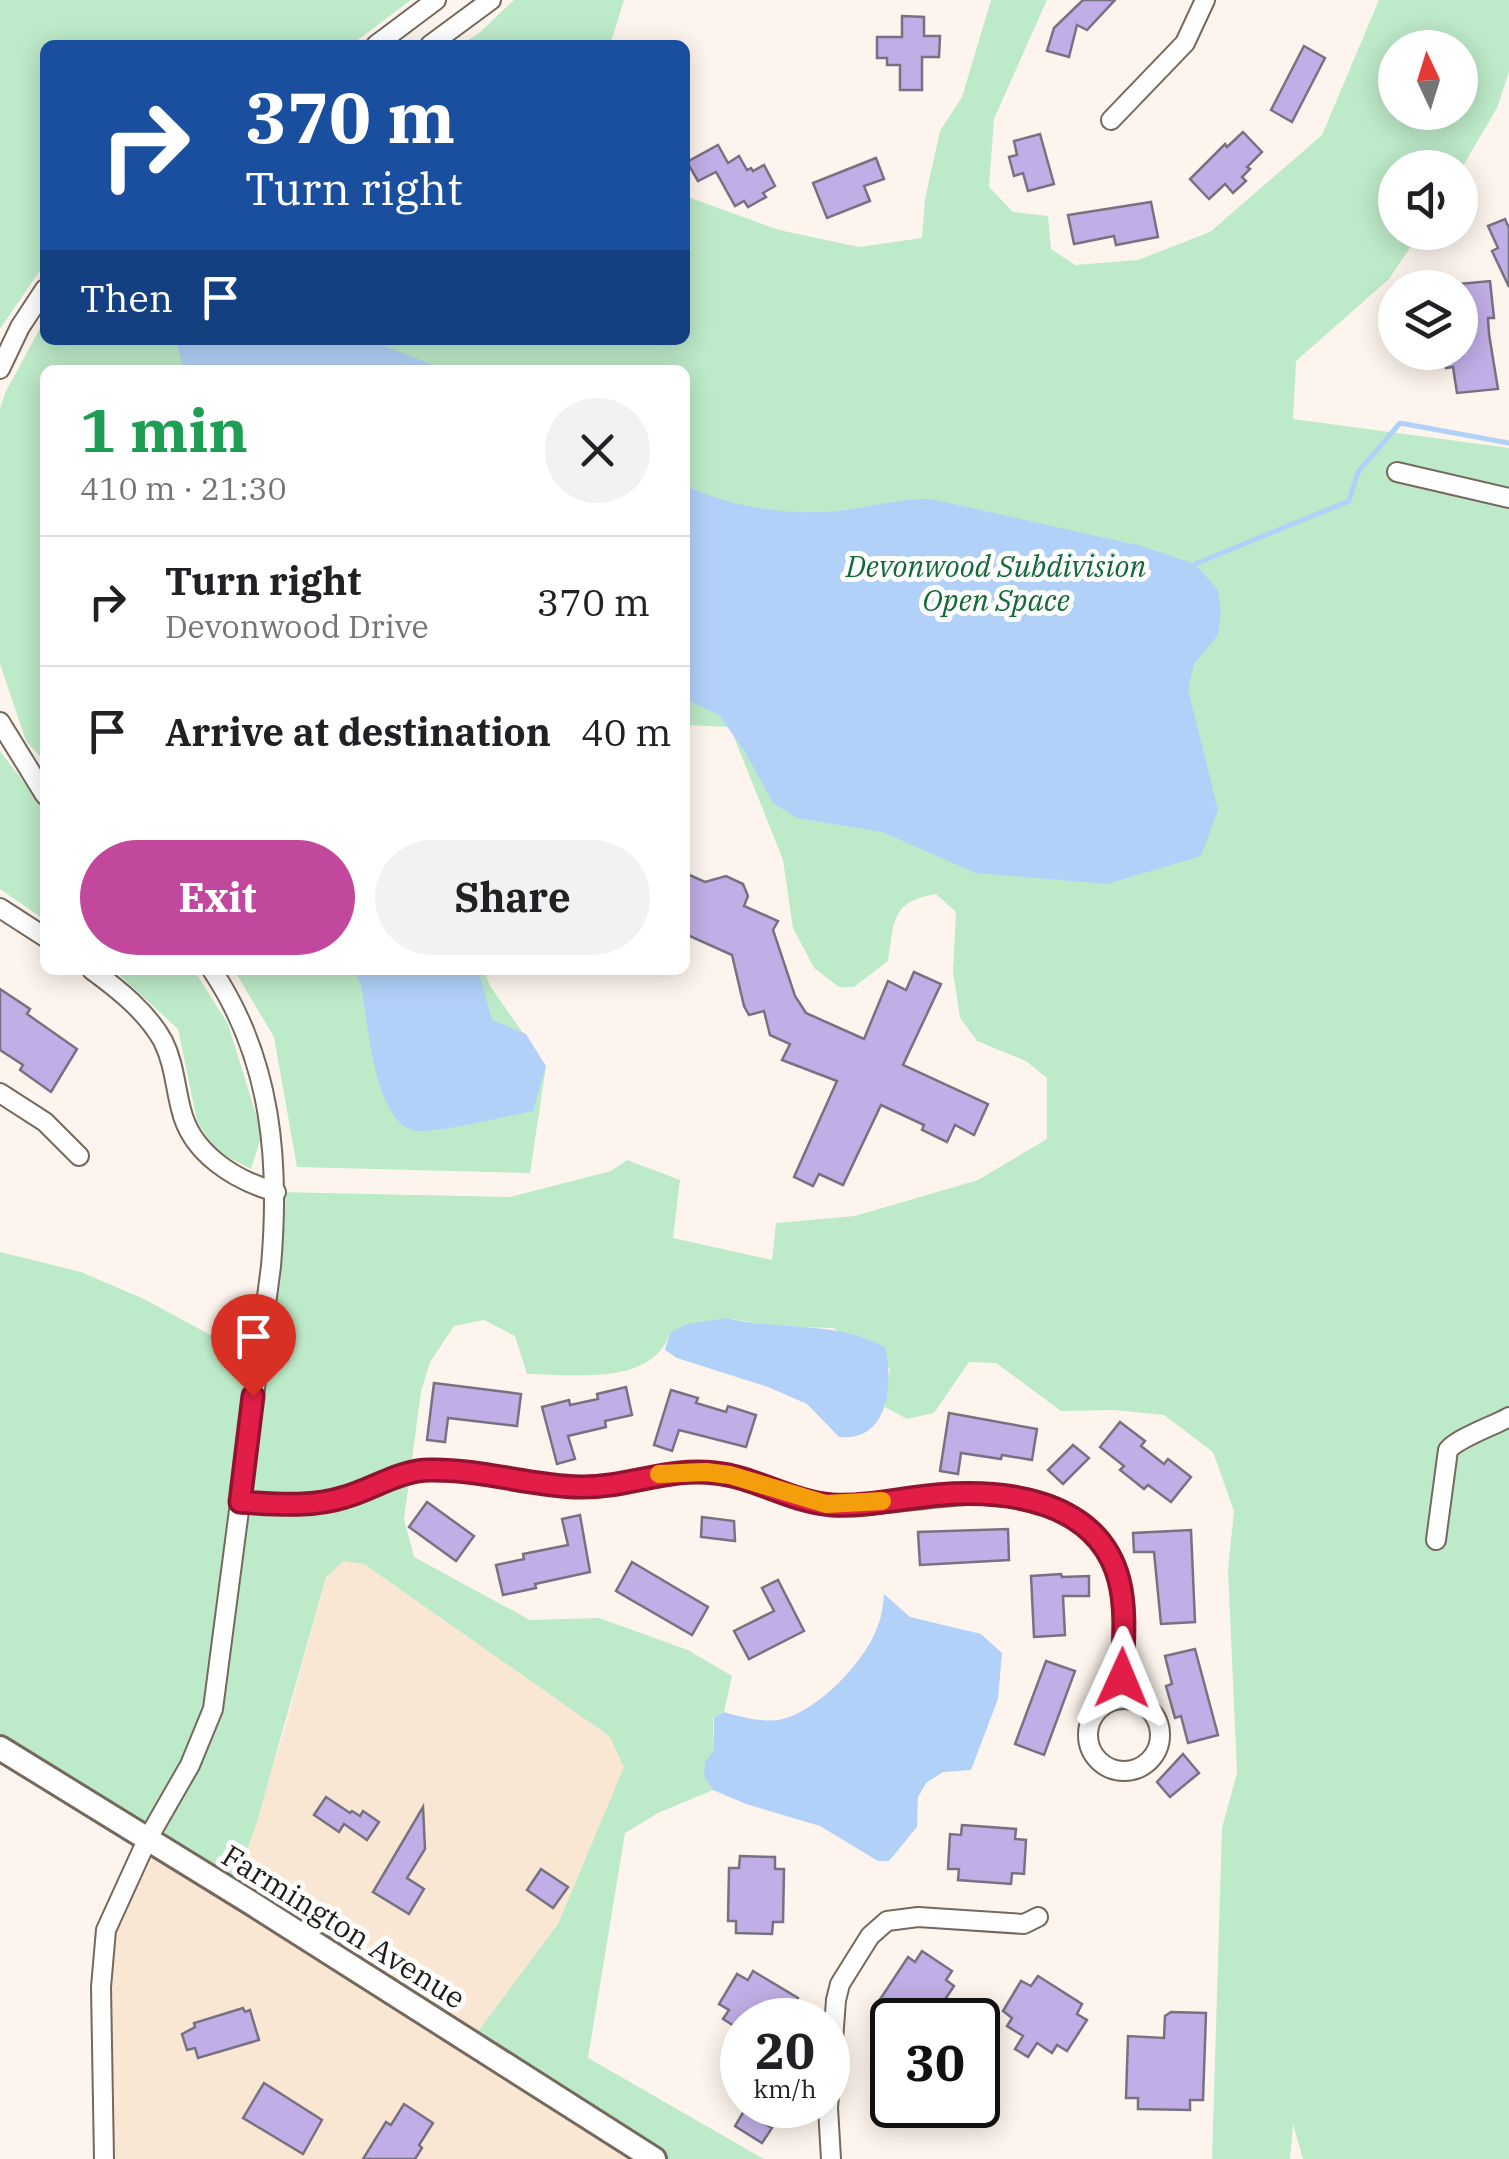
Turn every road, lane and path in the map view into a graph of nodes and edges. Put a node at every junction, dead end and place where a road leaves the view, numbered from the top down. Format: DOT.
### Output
graph roads {
  1 [pos="436,0"];
  2 [pos="491,0"];
  3 [pos="1205,0"];
  4 [pos="383,40"];
  5 [pos="437,40"];
  6 [pos="1110,120"];
  7 [pos="40,297"];
  8 [pos="0,369"];
  9 [pos="1397,472"];
  10 [pos="1509,498"];
  11 [pos="0,722"];
  12 [pos="40,787"];
  13 [pos="0,908"];
  14 [pos="40,934"];
  15 [pos="98,975"];
  16 [pos="215,975"];
  17 [pos="0,1093"];
  18 [pos="79,1156"];
  19 [pos="276,1192"];
  20 [pos="1509,1417"];
  21 [pos="240,1502"];
  22 [pos="1436,1540"];
  23 [pos="1121,1700"];
  24 [pos="0,1748"];
  25 [pos="147,1840"];
  26 [pos="1038,1917"];
  27 [pos="825,2156"];
  28 [pos="104,2159"];
  29 [pos="654,2159"];
  1 -- 4 [label="street"];
  2 -- 5 [label="street"];
  3 -- 6 [label="street"];
  7 -- 8 [label="street"];
  9 -- 10 [label="street"];
  11 -- 12 [label="street"];
  13 -- 14 [label="street"];
  15 -- 19 [label="street"];
  16 -- 19 [label="street"];
  17 -- 18 [label="street"];
  19 -- 21 [label="street"];
  20 -- 22 [label="street"];
  21 -- 23 [label="street"];
  21 -- 25 [label="street"];
  23 -- 23 [label="street"];
  24 -- 25 [label="main road, Farmington Avenue"];
  25 -- 28 [label="street"];
  25 -- 29 [label="main road, Farmington Avenue"];
  26 -- 27 [label="street"];
}
